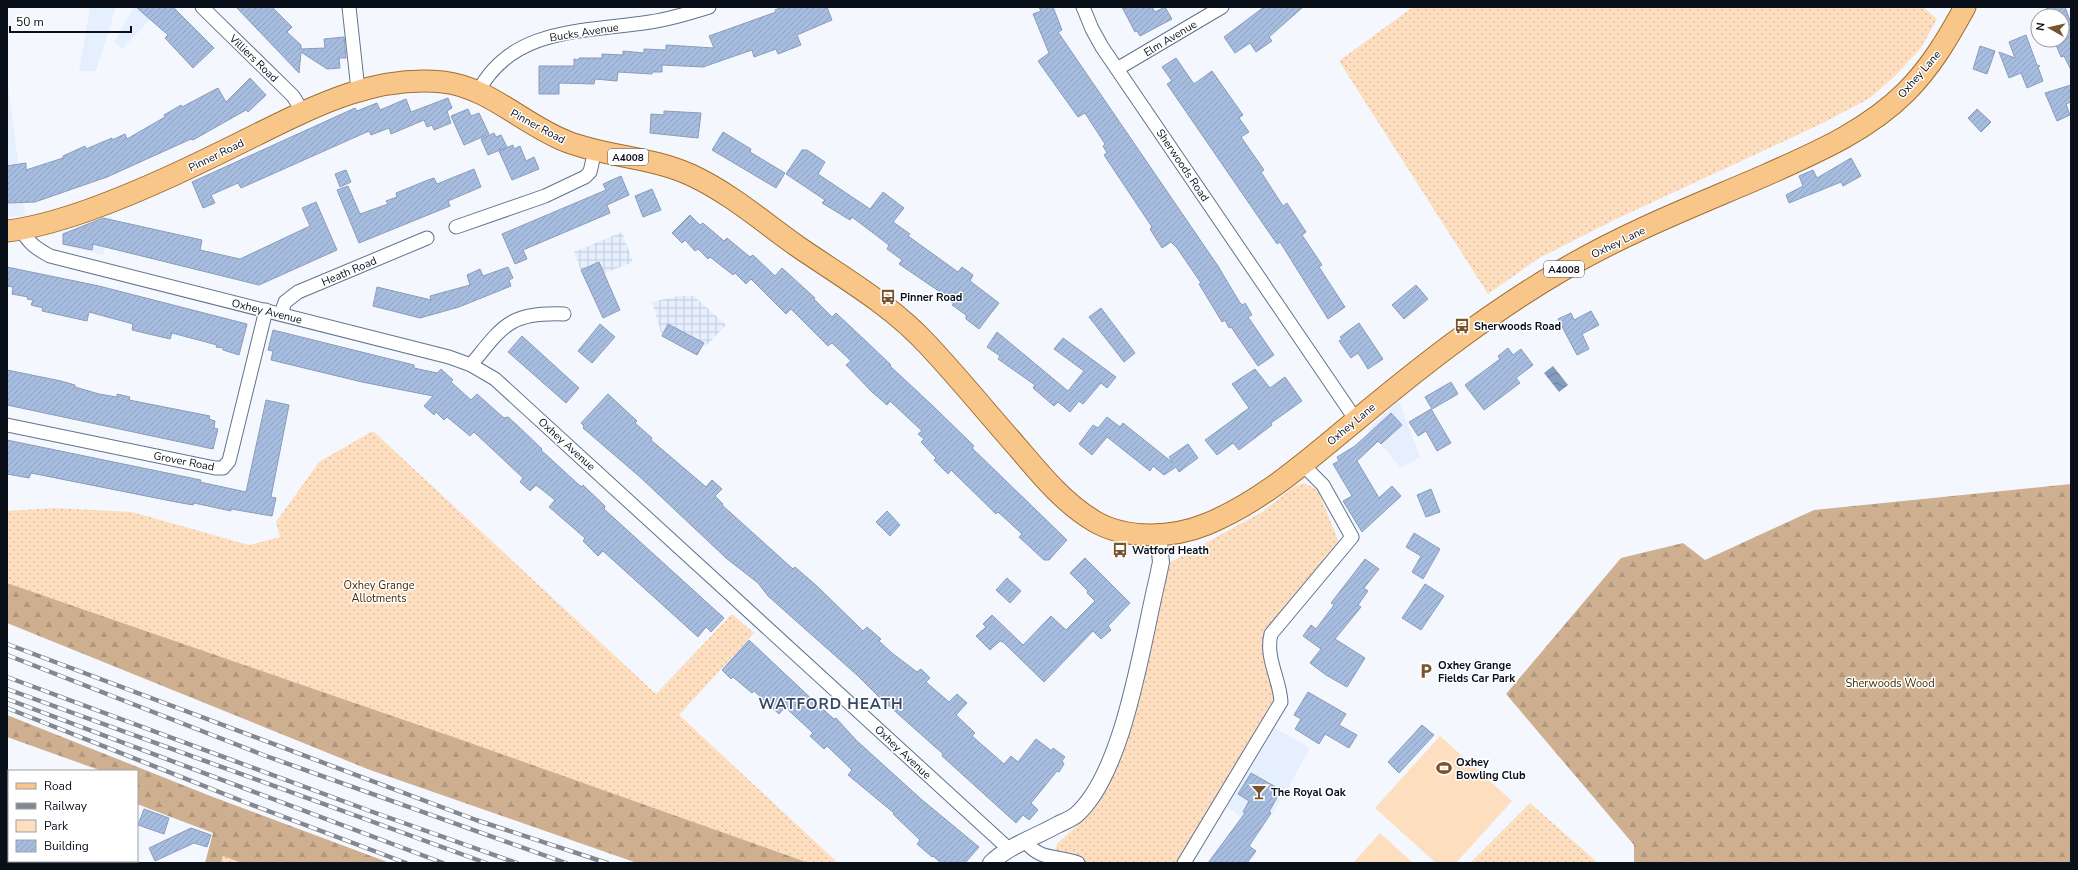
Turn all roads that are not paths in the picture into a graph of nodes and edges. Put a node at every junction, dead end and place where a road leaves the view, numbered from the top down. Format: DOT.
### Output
graph roads {
  1 [pos="202,7"];
  2 [pos="349,7"];
  3 [pos="709,7"];
  4 [pos="1083,7"];
  5 [pos="1222,7"];
  6 [pos="1965,7"];
  7 [pos="1117,69"];
  8 [pos="358,90"];
  9 [pos="478,92"];
  10 [pos="303,112"];
  11 [pos="595,150"];
  12 [pos="456,227"];
  13 [pos="14,230"];
  14 [pos="427,238"];
  15 [pos="266,310"];
  16 [pos="281,314"];
  17 [pos="564,314"];
  18 [pos="471,364"];
  19 [pos="1356,420"];
  20 [pos="7,425"];
  21 [pos="1303,465"];
  22 [pos="1158,534"];
  23 [pos="1026,842"];
  24 [pos="1010,850"];
  25 [pos="991,863"];
  26 [pos="1078,863"];
  27 [pos="1184,863"];
  1 -- 10 [label="street, Villiers Road"];
  2 -- 8 [label="street"];
  3 -- 9 [label="street, Bucks Avenue"];
  4 -- 7 [label="street, Sherwoods Road"];
  5 -- 7 [label="street, Elm Avenue"];
  6 -- 19 [label="main road, Oxhey Lane / A4008"];
  7 -- 19 [label="street, Sherwoods Road"];
  8 -- 9 [label="main road, Pinner Road / A4008"];
  8 -- 10 [label="main road, Pinner Road / A4008"];
  9 -- 11 [label="main road, Pinner Road / A4008"];
  10 -- 13 [label="main road, Pinner Road / A4008"];
  11 -- 12 [label="street"];
  11 -- 22 [label="main road, Pinner Road / A4008"];
  13 -- 15 [label="street, Oxhey Avenue"];
  14 -- 16 [label="street, Heath Road"];
  15 -- 16 [label="street, Oxhey Avenue"];
  15 -- 20 [label="street, Grover Road"];
  16 -- 18 [label="street, Oxhey Avenue"];
  17 -- 18 [label="street"];
  18 -- 24 [label="street, Oxhey Avenue"];
  19 -- 21 [label="main road, Oxhey Lane / A4008"];
  21 -- 22 [label="main road, Oxhey Lane / A4008"];
  21 -- 27 [label="street"];
  22 -- 23 [label="street"];
  23 -- 24 [label="street"];
  23 -- 26 [label="street"];
  24 -- 25 [label="street"];
}
